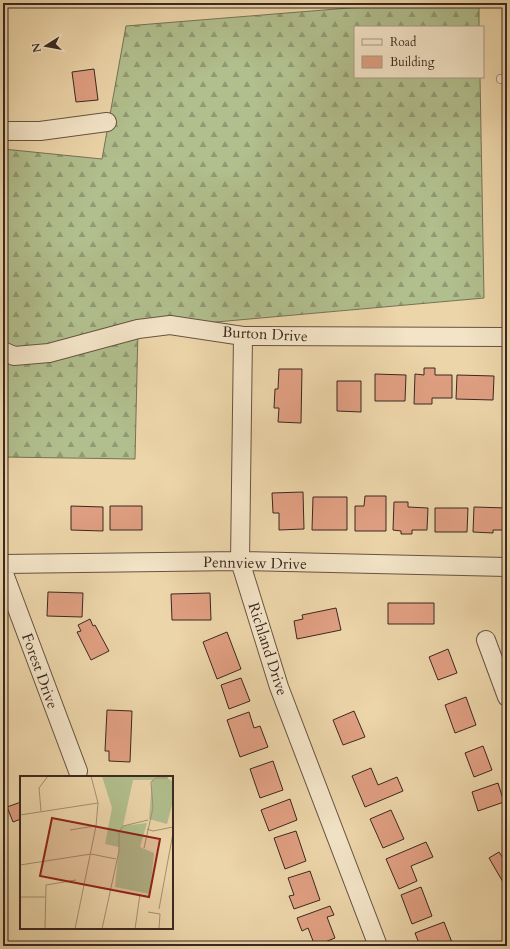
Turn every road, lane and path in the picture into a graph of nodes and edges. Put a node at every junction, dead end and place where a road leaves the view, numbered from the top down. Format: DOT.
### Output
graph roads {
  1 [pos="107,122"];
  2 [pos="3,131"];
  3 [pos="243,336"];
  4 [pos="507,337"];
  5 [pos="3,351"];
  6 [pos="240,561"];
  7 [pos="3,564"];
  8 [pos="507,566"];
  9 [pos="3,571"];
  10 [pos="486,640"];
  11 [pos="507,697"];
  12 [pos="78,771"];
  13 [pos="378,946"];
  1 -- 2 [label="street"];
  3 -- 4 [label="street, Burton Drive"];
  3 -- 5 [label="street, Burton Drive"];
  3 -- 6 [label="street, Richland Drive"];
  6 -- 7 [label="street, Pennview Drive"];
  6 -- 8 [label="street, Pennview Drive"];
  6 -- 13 [label="street, Richland Drive"];
  9 -- 12 [label="street, Forest Drive"];
  10 -- 11 [label="street"];
}
